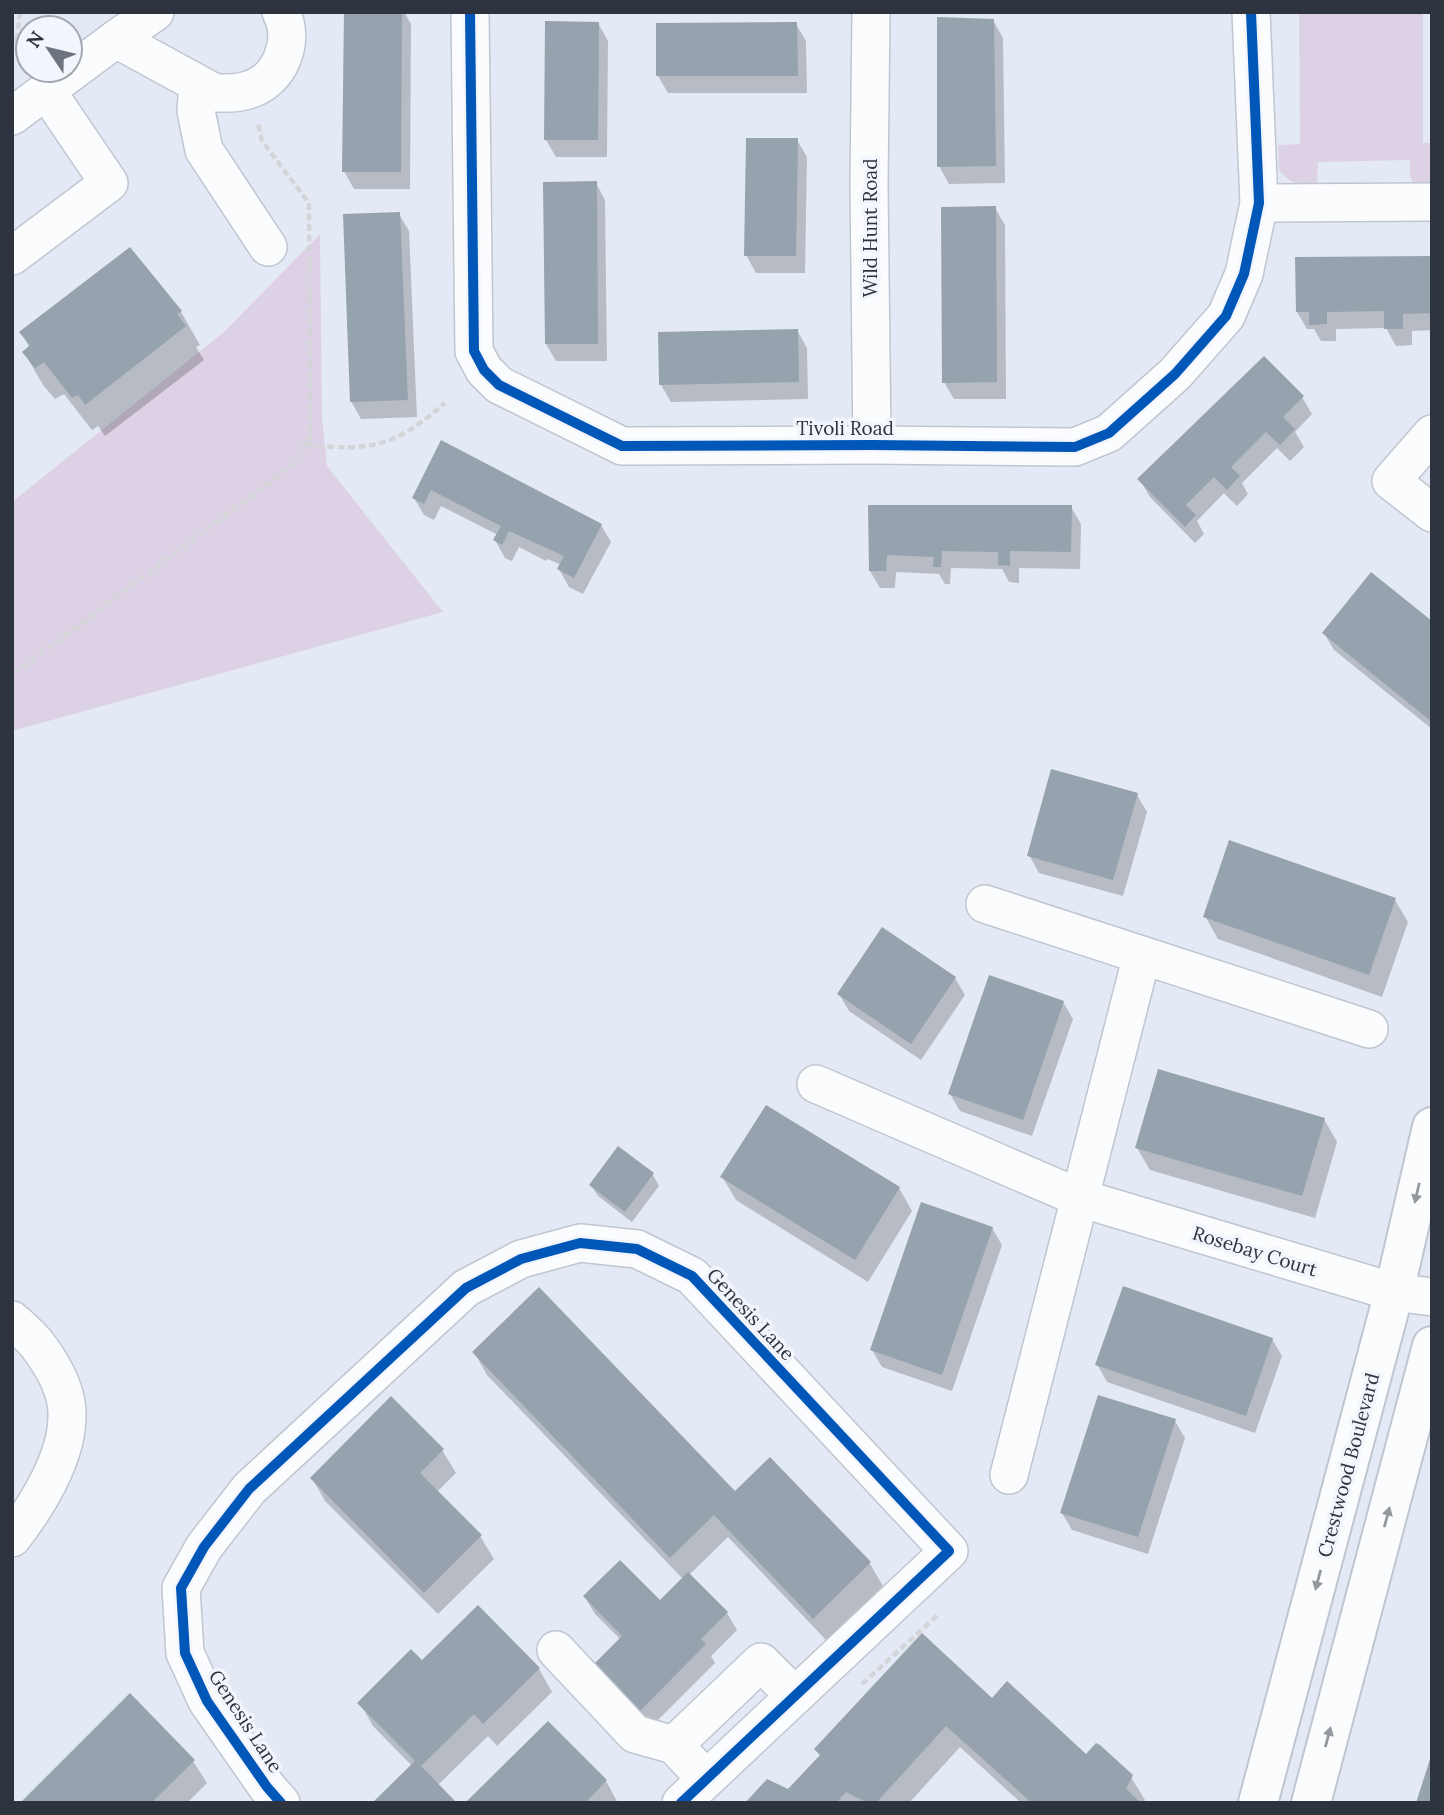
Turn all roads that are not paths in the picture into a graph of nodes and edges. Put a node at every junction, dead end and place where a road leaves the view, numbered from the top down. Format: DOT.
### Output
graph roads {
  1 [pos="155,12"];
  2 [pos="281,12"];
  3 [pos="470,12"];
  4 [pos="871,12"];
  5 [pos="1251,12"];
  6 [pos="116,39"];
  7 [pos="198,84"];
  8 [pos="46,90"];
  9 [pos="12,116"];
  10 [pos="1432,202"];
  11 [pos="1259,203"];
  12 [pos="268,247"];
  13 [pos="12,256"];
  14 [pos="1432,434"];
  15 [pos="872,445"];
  16 [pos="1432,513"];
  17 [pos="985,904"];
  18 [pos="1142,956"];
  19 [pos="1369,1029"];
  20 [pos="816,1084"];
  21 [pos="1432,1127"];
  22 [pos="1080,1198"];
  23 [pos="1394,1292"];
  24 [pos="1432,1297"];
  25 [pos="12,1320"];
  26 [pos="1432,1346"];
  27 [pos="1009,1475"];
  28 [pos="12,1538"];
  29 [pos="556,1650"];
  30 [pos="795,1696"];
  31 [pos="674,1745"];
  32 [pos="693,1791"];
  33 [pos="281,1803"];
  34 [pos="1258,1803"];
  35 [pos="1311,1803"];
  1 -- 6 [label="street"];
  2 -- 7 [label="street"];
  3 -- 15 [label="street, Tivoli Road"];
  4 -- 15 [label="street, Wild Hunt Road"];
  5 -- 11 [label="street, Tivoli Road"];
  6 -- 7 [label="street"];
  6 -- 8 [label="street"];
  7 -- 12 [label="street"];
  8 -- 9 [label="street"];
  8 -- 13 [label="street"];
  10 -- 11 [label="street"];
  11 -- 15 [label="street, Tivoli Road"];
  14 -- 16 [label="street"];
  17 -- 18 [label="street"];
  18 -- 19 [label="street"];
  18 -- 22 [label="street"];
  20 -- 22 [label="street, Rosebay Court"];
  21 -- 23 [label="main road, Crestwood Boulevard, one-way"];
  22 -- 23 [label="street, Rosebay Court"];
  22 -- 27 [label="street"];
  23 -- 24 [label="street, Rosebay Court"];
  23 -- 34 [label="main road, Crestwood Boulevard, one-way"];
  25 -- 28 [label="street"];
  35 -- 26 [label="main road, one-way"];
  29 -- 31 [label="street"];
  30 -- 31 [label="street"];
  30 -- 32 [label="street, Genesis Lane"];
  30 -- 33 [label="street, Genesis Lane"];
  31 -- 32 [label="street"];
}
